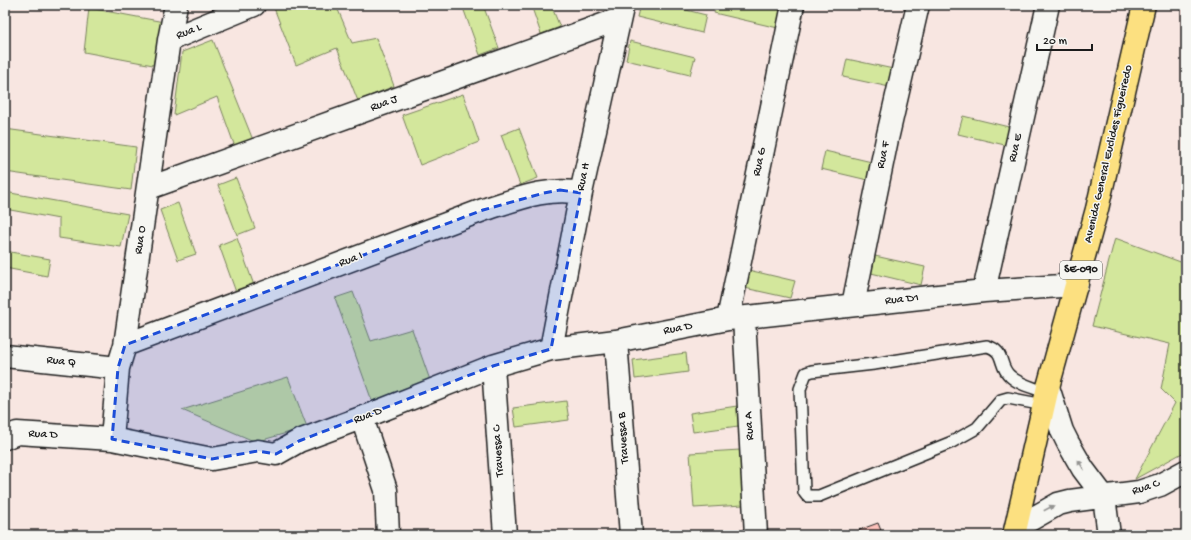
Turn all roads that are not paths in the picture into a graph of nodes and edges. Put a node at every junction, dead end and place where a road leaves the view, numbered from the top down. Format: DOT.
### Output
graph roads {
  1 [pos="176,5"];
  2 [pos="254,5"];
  3 [pos="793,5"];
  4 [pos="918,5"];
  5 [pos="1048,5"];
  6 [pos="1144,5"];
  7 [pos="621,12"];
  8 [pos="169,40"];
  9 [pos="149,188"];
  10 [pos="581,193"];
  11 [pos="1077,285"];
  12 [pos="984,291"];
  13 [pos="854,305"];
  14 [pos="736,319"];
  15 [pos="616,341"];
  16 [pos="125,345"];
  17 [pos="551,349"];
  18 [pos="5,356"];
  19 [pos="493,366"];
  20 [pos="118,368"];
  21 [pos="1046,395"];
  22 [pos="362,418"];
  23 [pos="5,438"];
  24 [pos="112,439"];
  25 [pos="1186,471"];
  26 [pos="1104,496"];
  27 [pos="1015,531"];
  28 [pos="388,535"];
  29 [pos="505,535"];
  30 [pos="631,535"];
  31 [pos="756,535"];
  32 [pos="1109,535"];
  1 -- 8 [label="street"];
  2 -- 8 [label="street, Rua L"];
  3 -- 14 [label="street, Rua G"];
  4 -- 13 [label="street, Rua F"];
  5 -- 12 [label="street, Rua E"];
  6 -- 11 [label="main road, Avenida General Euclides Figueiredo / SE-090"];
  7 -- 9 [label="street, Rua J"];
  7 -- 10 [label="street, Rua H"];
  8 -- 9 [label="street, Rua O"];
  9 -- 16 [label="street, Rua O"];
  10 -- 16 [label="street, Rua I"];
  10 -- 17 [label="street, Rua H"];
  11 -- 12 [label="street, Rua D1"];
  11 -- 21 [label="main road, Avenida General Euclides Figueiredo / SE-090"];
  12 -- 13 [label="street, Rua D1"];
  13 -- 14 [label="street, Rua D1"];
  14 -- 15 [label="street, Rua D"];
  14 -- 31 [label="street, Rua A"];
  15 -- 17 [label="street, Rua D"];
  15 -- 30 [label="street, Travessa B"];
  16 -- 20 [label="street, Rua O"];
  17 -- 19 [label="street, Rua D"];
  18 -- 20 [label="street, Rua Q"];
  19 -- 22 [label="street, Rua D"];
  19 -- 29 [label="street, Travessa C"];
  20 -- 24 [label="street, Rua O"];
  21 -- 21 [label="lane"];
  26 -- 21 [label="street, one-way"];
  21 -- 27 [label="main road, Avenida General Euclides Figueiredo / SE-090"];
  22 -- 24 [label="street, Rua D"];
  22 -- 28 [label="street"];
  23 -- 24 [label="street, Rua D"];
  25 -- 26 [label="street, Rua C"];
  27 -- 26 [label="street, Rua C, one-way"];
  26 -- 32 [label="street"];
}
